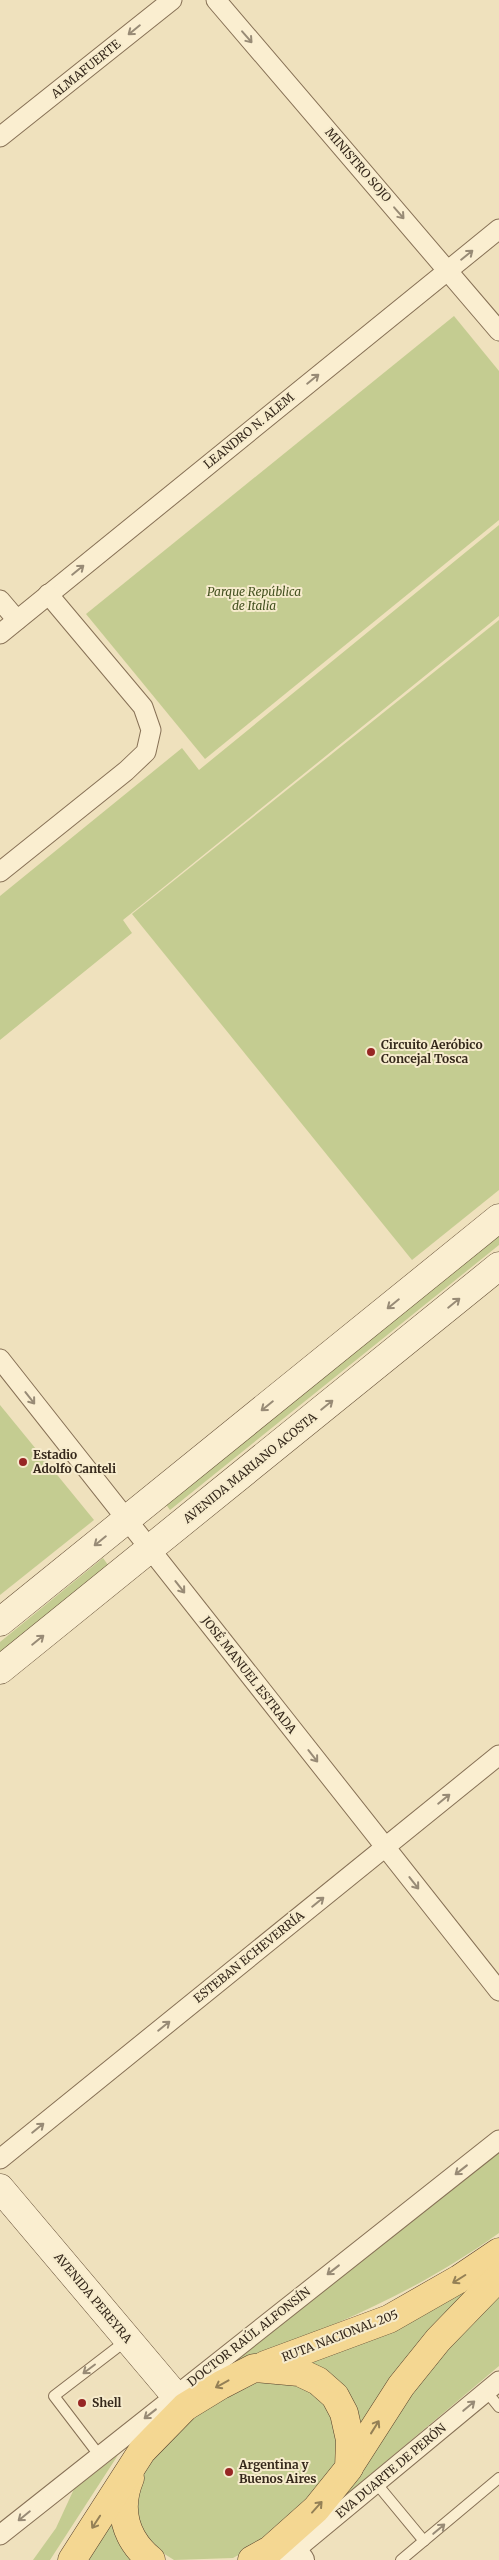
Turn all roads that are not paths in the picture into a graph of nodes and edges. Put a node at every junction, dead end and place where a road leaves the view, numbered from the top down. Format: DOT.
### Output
graph roads {
  1 [pos="172,0"];
  2 [pos="216,0"];
  3 [pos="0,137"];
  4 [pos="499,230"];
  5 [pos="448,270"];
  6 [pos="499,331"];
  7 [pos="48,594"];
  8 [pos="0,600"];
  9 [pos="17,620"];
  10 [pos="0,634"];
  11 [pos="0,872"];
  12 [pos="499,1218"];
  13 [pos="499,1266"];
  14 [pos="0,1359"];
  15 [pos="126,1519"];
  16 [pos="150,1549"];
  17 [pos="0,1622"];
  18 [pos="0,1670"];
  19 [pos="499,1755"];
  20 [pos="385,1847"];
  21 [pos="499,1991"];
  22 [pos="499,2140"];
  23 [pos="0,2159"];
  24 [pos="0,2188"];
  25 [pos="499,2252"];
  26 [pos="499,2278"];
  27 [pos="128,2340"];
  28 [pos="254,2368"];
  29 [pos="493,2386"];
  30 [pos="180,2401"];
  31 [pos="499,2407"];
  32 [pos="142,2451"];
  33 [pos="99,2455"];
  34 [pos="349,2468"];
  35 [pos="499,2478"];
  36 [pos="376,2483"];
  37 [pos="0,2535"];
  38 [pos="424,2541"];
  39 [pos="291,2552"];
  40 [pos="72,2560"];
  41 [pos="151,2560"];
  42 [pos="252,2560"];
  43 [pos="401,2560"];
  1 -- 3 [label="street, ALMAFUERTE, one-way"];
  2 -- 5 [label="street, MINISTRO SOJO, one-way"];
  5 -- 4 [label="street, LEANDRO N. ALEM, one-way"];
  5 -- 6 [label="street, MINISTRO SOJO"];
  7 -- 5 [label="street, LEANDRO N. ALEM, one-way"];
  7 -- 9 [label="street, LEANDRO N. ALEM"];
  7 -- 11 [label="street"];
  8 -- 9 [label="street"];
  9 -- 10 [label="street, LEANDRO N. ALEM"];
  12 -- 15 [label="main road, one-way"];
  16 -- 13 [label="main road, AVENIDA MARIANO ACOSTA, one-way"];
  14 -- 15 [label="street, JOSÉ MANUEL ESTRADA, one-way"];
  15 -- 16 [label="street, JOSÉ MANUEL ESTRADA"];
  15 -- 17 [label="main road, one-way"];
  18 -- 16 [label="main road, AVENIDA MARIANO ACOSTA, one-way"];
  16 -- 20 [label="street, JOSÉ MANUEL ESTRADA, one-way"];
  20 -- 19 [label="street, ESTEBAN ECHEVERRÍA, one-way"];
  20 -- 21 [label="street, JOSÉ MANUEL ESTRADA, one-way"];
  23 -- 20 [label="street, ESTEBAN ECHEVERRÍA, one-way"];
  22 -- 30 [label="street, DOCTOR RAÚL ALFONSÍN, one-way"];
  24 -- 27 [label="main road, AVENIDA PEREYRA"];
  25 -- 28 [label="main road, RUTA NACIONAL 205, one-way"];
  34 -- 26 [label="main road, one-way"];
  27 -- 30 [label="main road, AVENIDA PEREYRA"];
  27 -- 33 [label="lane, one-way"];
  28 -- 30 [label="main road, RUTA NACIONAL 205, one-way"];
  28 -- 34 [label="main road, RUTA NACIONAL 205"];
  29 -- 31 [label="lane"];
  36 -- 29 [label="street, EVA DUARTE DE PERÓN, one-way"];
  30 -- 32 [label="main road, RUTA NACIONAL 205"];
  30 -- 33 [label="street, DOCTOR RAÚL ALFONSÍN, one-way"];
  32 -- 40 [label="main road, RUTA NACIONAL 205, one-way"];
  32 -- 41 [label="main road, RUTA NACIONAL 205"];
  33 -- 37 [label="street, DOCTOR RAÚL ALFONSÍN, one-way"];
  39 -- 34 [label="main road, one-way"];
  38 -- 35 [label="lane, one-way"];
  36 -- 38 [label="lane"];
  36 -- 39 [label="street, EVA DUARTE DE PERÓN"];
  38 -- 43 [label="lane"];
  39 -- 42 [label="main road"];
}
